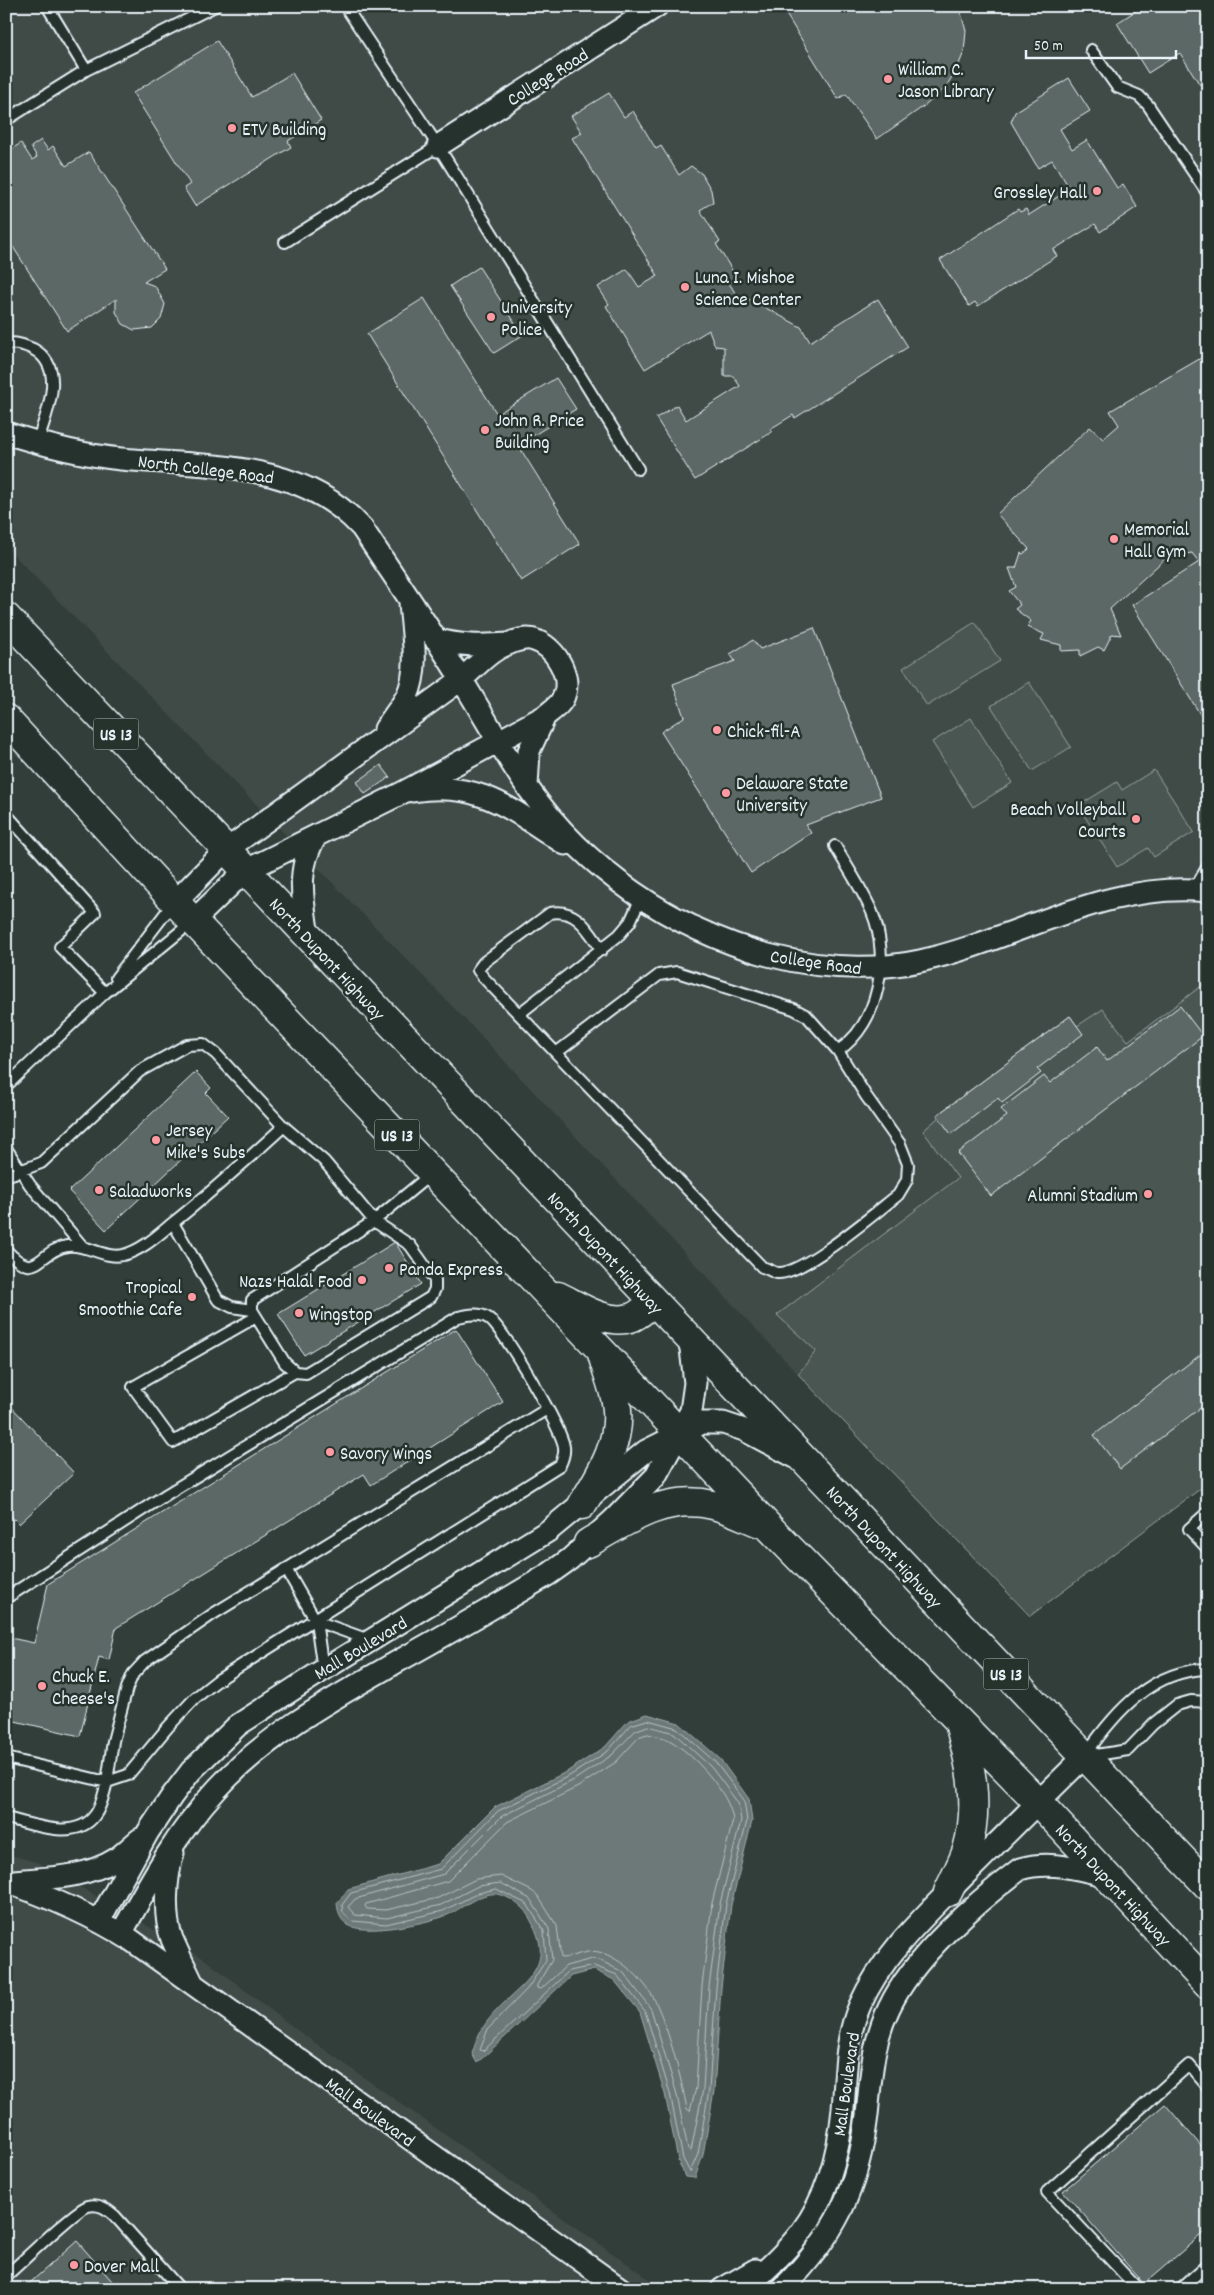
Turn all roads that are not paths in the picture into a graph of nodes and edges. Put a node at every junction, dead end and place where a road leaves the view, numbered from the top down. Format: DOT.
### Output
graph roads {
  1 [pos="47,6"];
  2 [pos="215,6"];
  3 [pos="345,6"];
  4 [pos="657,6"];
  5 [pos="1091,50"];
  6 [pos="86,70"];
  7 [pos="6,120"];
  8 [pos="438,146"];
  9 [pos="1208,194"];
  10 [pos="285,242"];
  11 [pos="6,344"];
  12 [pos="6,433"];
  13 [pos="36,442"];
  14 [pos="638,469"];
  15 [pos="410,602"];
  16 [pos="6,617"];
  17 [pos="435,639"];
  18 [pos="507,644"];
  19 [pos="462,679"];
  20 [pos="545,716"];
  21 [pos="6,719"];
  22 [pos="497,740"];
  23 [pos="377,741"];
  24 [pos="527,787"];
  25 [pos="400,794"];
  26 [pos="6,814"];
  27 [pos="317,835"];
  28 [pos="835,846"];
  29 [pos="226,850"];
  30 [pos="588,858"];
  31 [pos="1208,866"];
  32 [pos="245,871"];
  33 [pos="1201,891"];
  34 [pos="641,898"];
  35 [pos="184,911"];
  36 [pos="308,937"];
  37 [pos="602,950"];
  38 [pos="880,968"];
  39 [pos="105,993"];
  40 [pos="519,1014"];
  41 [pos="838,1050"];
  42 [pos="556,1053"];
  43 [pos="6,1086"];
  44 [pos="284,1126"];
  45 [pos="6,1148"];
  46 [pos="21,1170"];
  47 [pos="432,1172"];
  48 [pos="6,1176"];
  49 [pos="374,1221"];
  50 [pos="173,1223"];
  51 [pos="84,1248"];
  52 [pos="6,1250"];
  53 [pos="544,1289"];
  54 [pos="653,1302"];
  55 [pos="254,1314"];
  56 [pos="690,1340"];
  57 [pos="601,1350"];
  58 [pos="296,1372"];
  59 [pos="547,1409"];
  60 [pos="680,1433"];
  61 [pos="805,1462"];
  62 [pos="582,1506"];
  63 [pos="1208,1512"];
  64 [pos="768,1526"];
  65 [pos="588,1543"];
  66 [pos="1208,1549"];
  67 [pos="286,1569"];
  68 [pos="6,1598"];
  69 [pos="316,1620"];
  70 [pos="370,1641"];
  71 [pos="1208,1669"];
  72 [pos="322,1670"];
  73 [pos="1208,1702"];
  74 [pos="959,1722"];
  75 [pos="1084,1757"];
  76 [pos="6,1758"];
  77 [pos="108,1782"];
  78 [pos="1038,1802"];
  79 [pos="6,1818"];
  80 [pos="148,1832"];
  81 [pos="177,1838"];
  82 [pos="1105,1875"];
  83 [pos="6,1882"];
  84 [pos="1208,1886"];
  85 [pos="948,1892"];
  86 [pos="99,1921"];
  87 [pos="121,1934"];
  88 [pos="193,1984"];
  89 [pos="1208,1985"];
  90 [pos="1208,2086"];
  91 [pos="785,2251"];
  92 [pos="1208,2264"];
  93 [pos="6,2276"];
  94 [pos="624,2288"];
  95 [pos="180,2289"];
  96 [pos="722,2289"];
  97 [pos="745,2289"];
  98 [pos="782,2289"];
  99 [pos="1138,2289"];
  100 [pos="1180,2289"];
  1 -- 6 [label="lane"];
  2 -- 6 [label="lane"];
  3 -- 8 [label="lane"];
  4 -- 8 [label="street, College Road"];
  5 -- 9 [label="lane"];
  6 -- 7 [label="lane"];
  8 -- 10 [label="lane"];
  8 -- 14 [label="lane"];
  11 -- 13 [label="lane"];
  12 -- 13 [label="street, North College Road"];
  13 -- 15 [label="street, North College Road"];
  15 -- 17 [label="street, North College Road"];
  15 -- 23 [label="street"];
  16 -- 29 [label="highway, North Dupont Highway / US 13"];
  17 -- 18 [label="street"];
  17 -- 19 [label="street, North College Road"];
  18 -- 19 [label="street"];
  18 -- 20 [label="street"];
  19 -- 22 [label="street"];
  19 -- 23 [label="street"];
  20 -- 22 [label="street"];
  20 -- 24 [label="street"];
  21 -- 35 [label="highway, North Dupont Highway / US 13"];
  22 -- 24 [label="street, College Road"];
  22 -- 25 [label="street"];
  23 -- 29 [label="street"];
  24 -- 30 [label="street, College Road"];
  25 -- 27 [label="street"];
  25 -- 30 [label="street"];
  26 -- 39 [label="lane"];
  27 -- 32 [label="street"];
  27 -- 36 [label="street"];
  28 -- 38 [label="lane"];
  29 -- 32 [label="highway, North Dupont Highway / US 13"];
  29 -- 35 [label="street"];
  30 -- 34 [label="street, College Road"];
  31 -- 33 [label="lane"];
  32 -- 35 [label="street"];
  32 -- 36 [label="highway, North Dupont Highway / US 13"];
  33 -- 38 [label="street, College Road"];
  34 -- 37 [label="lane"];
  34 -- 38 [label="street, College Road"];
  35 -- 39 [label="lane"];
  35 -- 39 [label="lane"];
  35 -- 47 [label="highway, North Dupont Highway / US 13"];
  36 -- 54 [label="highway, North Dupont Highway / US 13"];
  37 -- 40 [label="lane"];
  37 -- 40 [label="lane"];
  38 -- 41 [label="lane"];
  39 -- 43 [label="lane"];
  40 -- 42 [label="lane"];
  41 -- 42 [label="lane"];
  41 -- 42 [label="lane"];
  44 -- 46 [label="lane"];
  44 -- 49 [label="lane"];
  44 -- 50 [label="lane"];
  45 -- 46 [label="lane"];
  46 -- 48 [label="lane"];
  46 -- 51 [label="lane"];
  47 -- 49 [label="lane"];
  47 -- 53 [label="highway, North Dupont Highway / US 13"];
  49 -- 55 [label="lane"];
  49 -- 58 [label="lane"];
  50 -- 51 [label="lane"];
  50 -- 55 [label="lane"];
  51 -- 52 [label="lane"];
  53 -- 54 [label="highway"];
  53 -- 57 [label="highway, North Dupont Highway / US 13"];
  54 -- 56 [label="highway, North Dupont Highway / US 13"];
  55 -- 58 [label="lane"];
  55 -- 58 [label="lane"];
  56 -- 60 [label="street, Mall Boulevard"];
  56 -- 61 [label="highway, North Dupont Highway / US 13"];
  57 -- 60 [label="highway, North Dupont Highway / US 13"];
  57 -- 62 [label="highway"];
  59 -- 67 [label="lane"];
  59 -- 68 [label="lane"];
  59 -- 69 [label="lane"];
  60 -- 61 [label="street, Mall Boulevard"];
  60 -- 62 [label="street, Mall Boulevard"];
  60 -- 64 [label="highway, North Dupont Highway / US 13"];
  60 -- 65 [label="street, Mall Boulevard"];
  61 -- 75 [label="highway, North Dupont Highway / US 13"];
  62 -- 70 [label="street, Mall Boulevard"];
  63 -- 66 [label="lane"];
  64 -- 65 [label="highway"];
  64 -- 74 [label="highway, North Dupont Highway / US 13"];
  65 -- 81 [label="street, Mall Boulevard"];
  67 -- 69 [label="lane"];
  67 -- 77 [label="lane"];
  69 -- 70 [label="lane"];
  69 -- 72 [label="lane"];
  69 -- 77 [label="lane"];
  70 -- 72 [label="street, Mall Boulevard"];
  71 -- 75 [label="lane"];
  72 -- 80 [label="street, Mall Boulevard"];
  73 -- 75 [label="lane"];
  74 -- 78 [label="highway, North Dupont Highway / US 13"];
  74 -- 85 [label="highway"];
  75 -- 78 [label="street, Mall Boulevard"];
  75 -- 84 [label="highway, North Dupont Highway / US 13"];
  76 -- 77 [label="lane"];
  77 -- 79 [label="lane"];
  78 -- 82 [label="highway, North Dupont Highway / US 13"];
  78 -- 85 [label="street, Mall Boulevard"];
  80 -- 83 [label="street"];
  80 -- 86 [label="street, Mall Boulevard"];
  81 -- 87 [label="street, Mall Boulevard"];
  81 -- 88 [label="street"];
  82 -- 89 [label="highway, North Dupont Highway / US 13"];
  82 -- 98 [label="street, Mall Boulevard"];
  83 -- 86 [label="street, Mall Boulevard"];
  85 -- 91 [label="street, Mall Boulevard"];
  86 -- 87 [label="street, Mall Boulevard"];
  87 -- 88 [label="street, Mall Boulevard"];
  88 -- 94 [label="street, Mall Boulevard"];
  90 -- 99 [label="lane"];
  91 -- 96 [label="street"];
  91 -- 97 [label="street, Mall Boulevard"];
  92 -- 100 [label="lane"];
  93 -- 95 [label="lane"];
}
